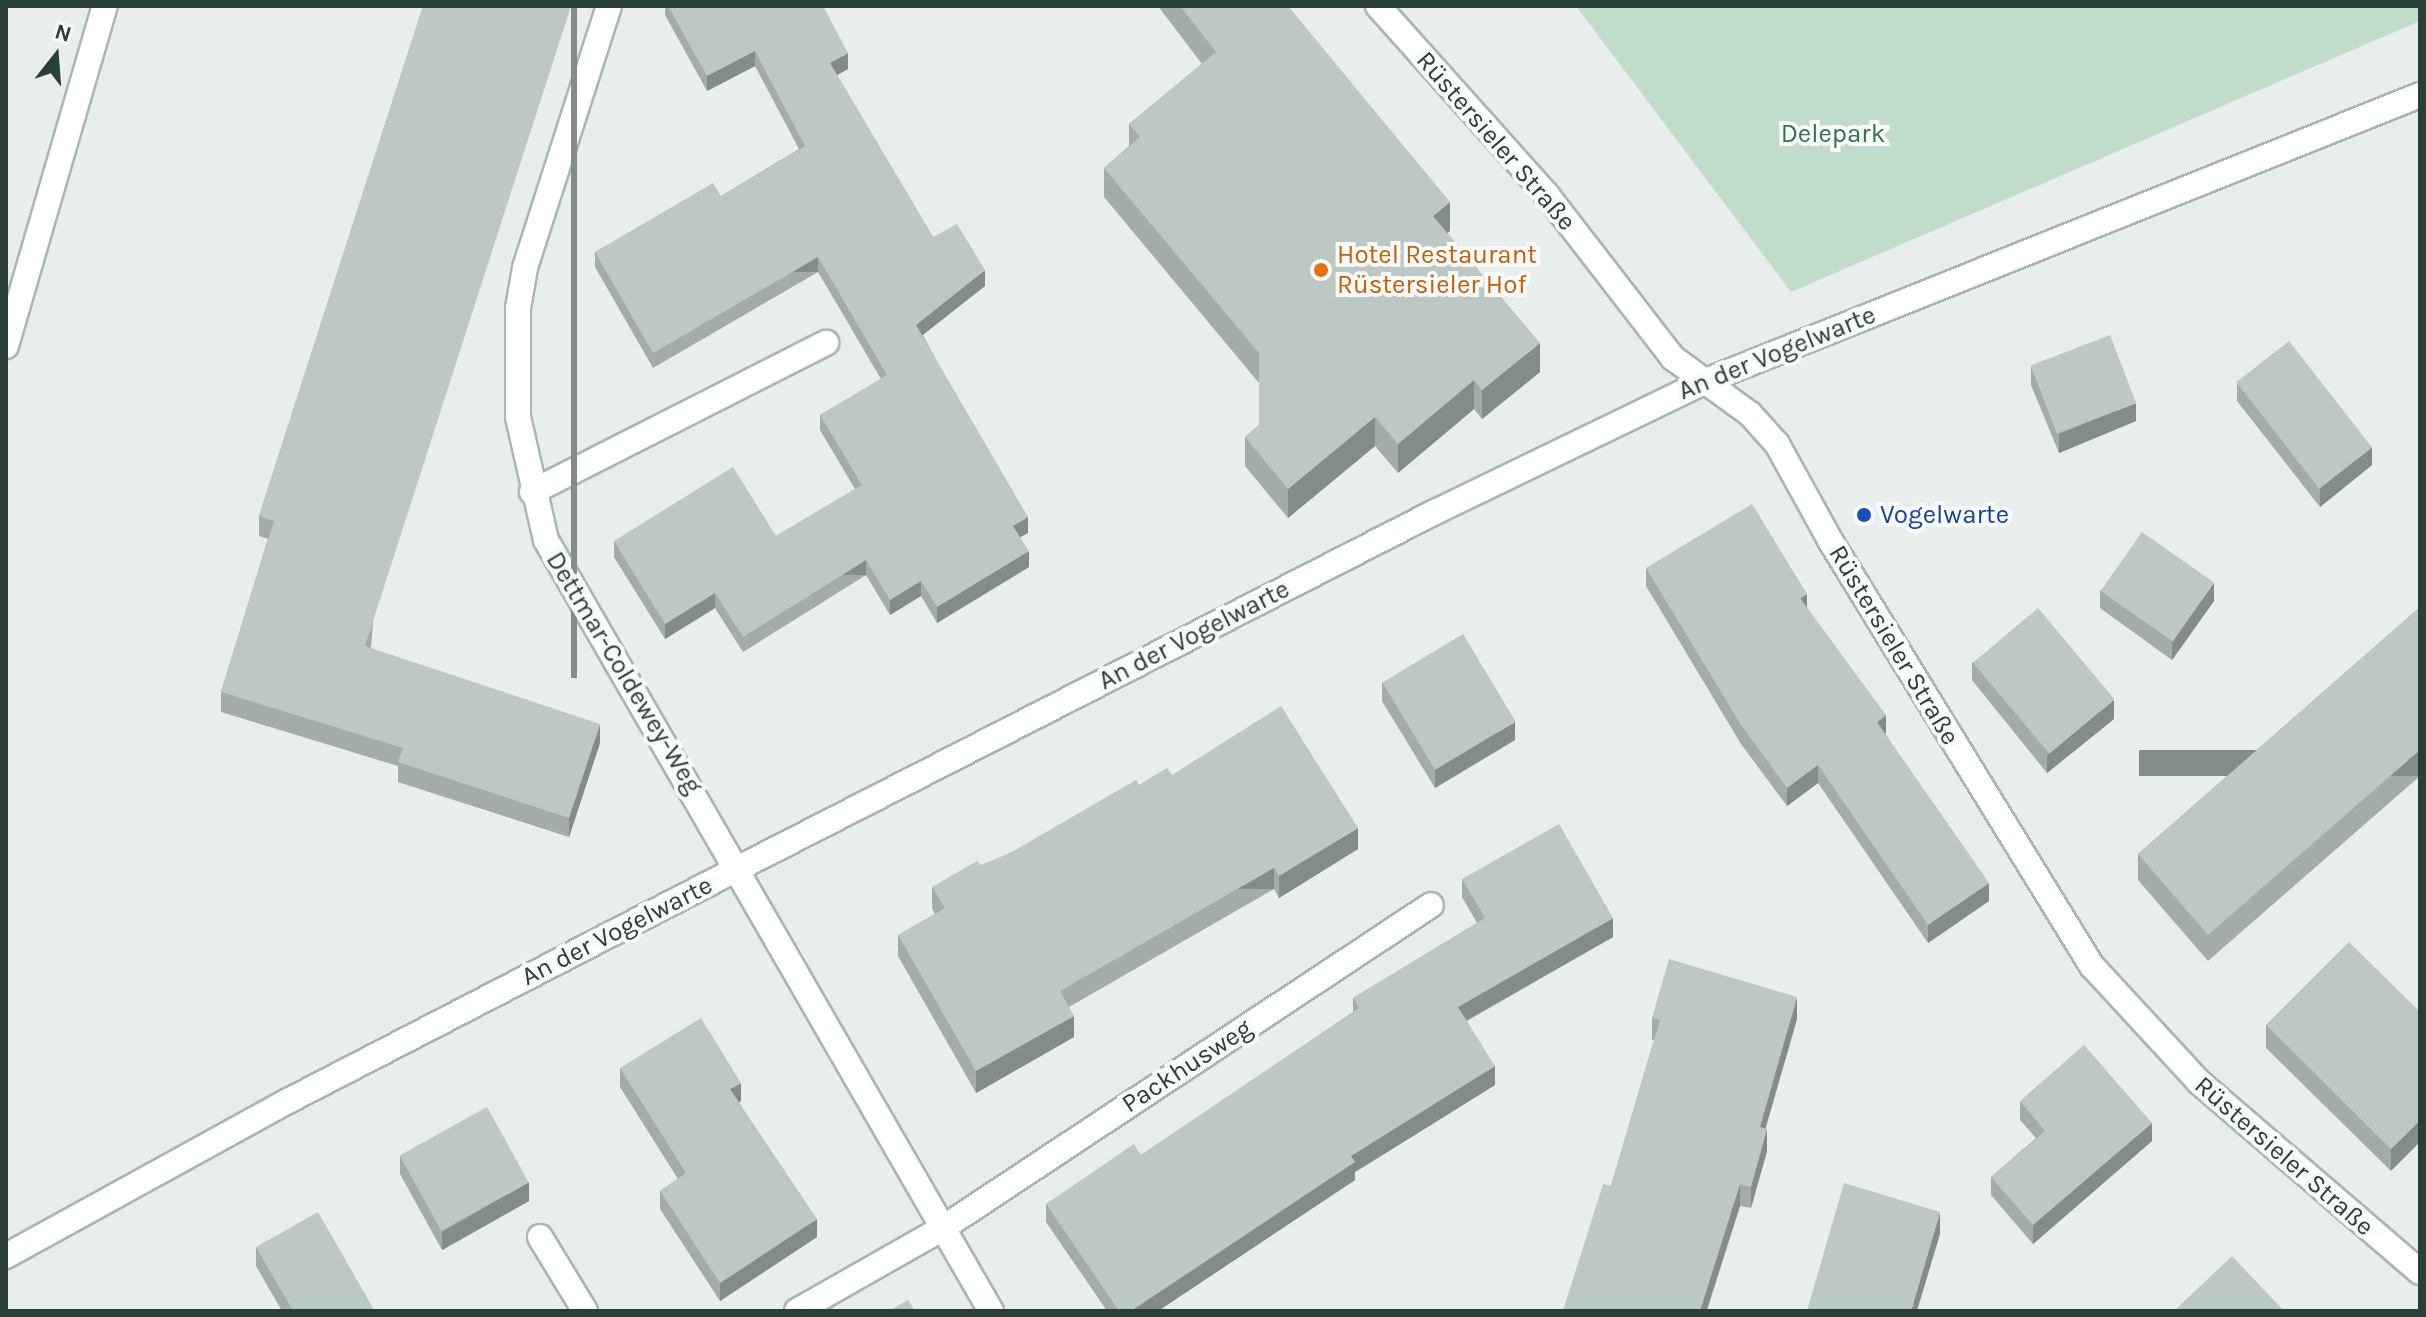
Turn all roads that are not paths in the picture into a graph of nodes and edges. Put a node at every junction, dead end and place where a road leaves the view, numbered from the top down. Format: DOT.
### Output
graph roads {
  1 [pos="105,6"];
  2 [pos="609,6"];
  3 [pos="1378,6"];
  4 [pos="2420,95"];
  5 [pos="826,343"];
  6 [pos="6,346"];
  7 [pos="1706,381"];
  8 [pos="532,492"];
  9 [pos="737,869"];
  10 [pos="1431,905"];
  11 [pos="943,1228"];
  12 [pos="540,1237"];
  13 [pos="6,1256"];
  14 [pos="2420,1272"];
  15 [pos="585,1311"];
  16 [pos="797,1311"];
  17 [pos="991,1311"];
  1 -- 6 [label="street"];
  2 -- 8 [label="street, Dettmar-Coldewey-Weg"];
  3 -- 7 [label="street, Rüstersieler Straße"];
  4 -- 7 [label="street, An der Vogelwarte"];
  5 -- 8 [label="street"];
  7 -- 9 [label="street, An der Vogelwarte"];
  7 -- 14 [label="street, Rüstersieler Straße"];
  8 -- 9 [label="street, Dettmar-Coldewey-Weg"];
  9 -- 11 [label="street"];
  9 -- 13 [label="street, An der Vogelwarte"];
  10 -- 11 [label="street, Packhusweg"];
  11 -- 16 [label="street, Packhusweg"];
  11 -- 17 [label="street"];
  12 -- 15 [label="street"];
}
